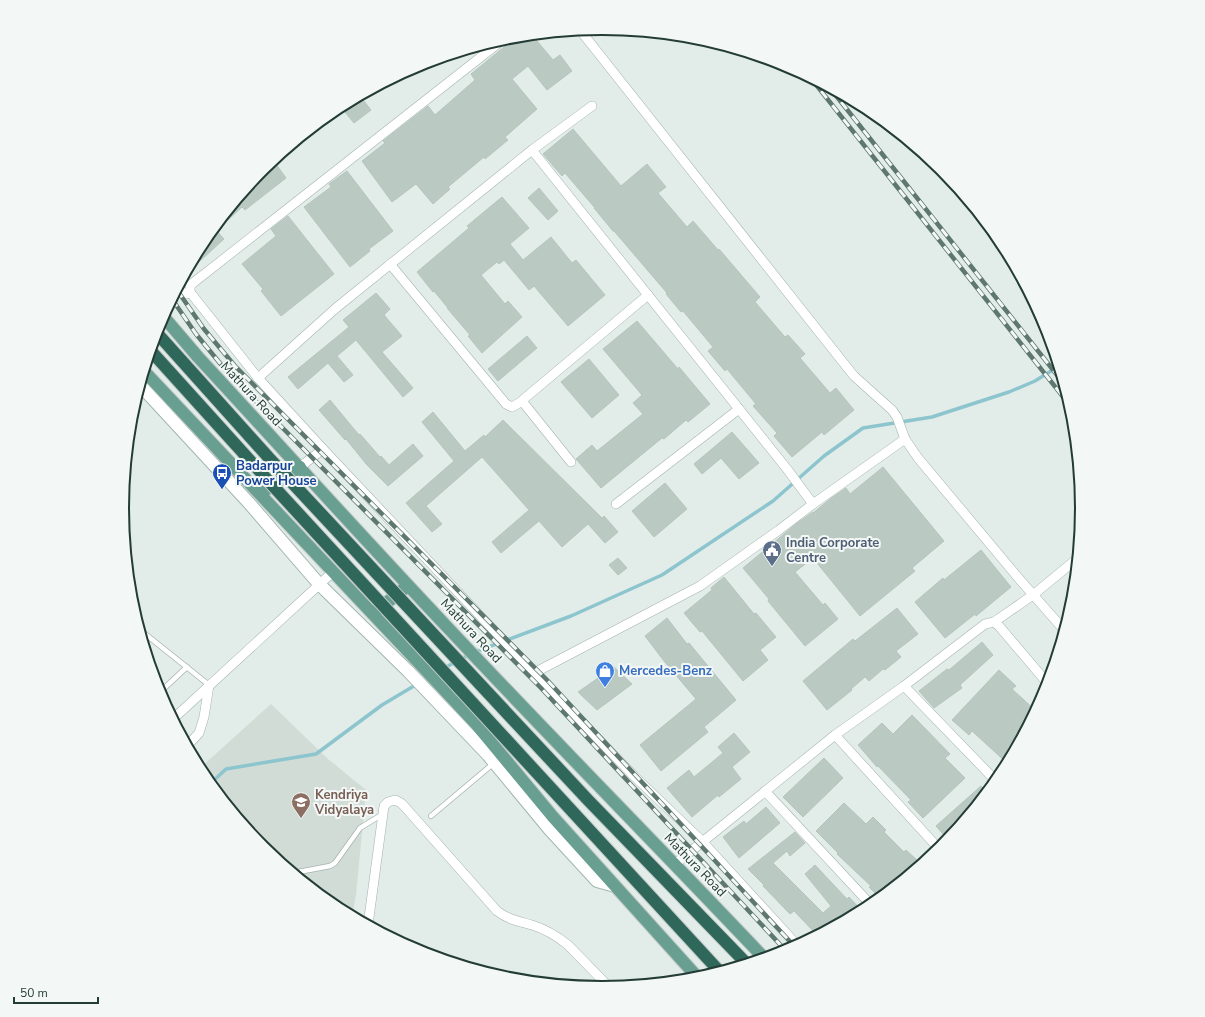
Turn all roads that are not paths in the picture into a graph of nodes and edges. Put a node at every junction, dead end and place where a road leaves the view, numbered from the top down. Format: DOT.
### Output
graph roads {
  1 [pos="584,36"];
  2 [pos="492,48"];
  3 [pos="592,106"];
  4 [pos="532,150"];
  5 [pos="390,264"];
  6 [pos="182,292"];
  7 [pos="190,292"];
  8 [pos="648,295"];
  9 [pos="168,321"];
  10 [pos="161,338"];
  11 [pos="154,355"];
  12 [pos="148,375"];
  13 [pos="258,378"];
  14 [pos="144,390"];
  15 [pos="522,401"];
  16 [pos="739,409"];
  17 [pos="905,439"];
  18 [pos="323,449"];
  19 [pos="571,462"];
  20 [pos="300,467"];
  21 [pos="260,494"];
  22 [pos="249,503"];
  23 [pos="616,504"];
  24 [pos="813,504"];
  25 [pos="1073,562"];
  26 [pos="334,571"];
  27 [pos="319,584"];
  28 [pos="408,585"];
  29 [pos="1033,595"];
  30 [pos="373,614"];
  31 [pos="994,622"];
  32 [pos="1061,627"];
  33 [pos="146,635"];
  34 [pos="187,667"];
  35 [pos="534,673"];
  36 [pos="1044,679"];
  37 [pos="209,685"];
  38 [pos="904,686"];
  39 [pos="164,688"];
  40 [pos="177,715"];
  41 [pos="835,735"];
  42 [pos="191,742"];
  43 [pos="494,763"];
  44 [pos="992,777"];
  45 [pos="765,791"];
  46 [pos="383,814"];
  47 [pos="430,816"];
  48 [pos="702,841"];
  49 [pos="935,845"];
  50 [pos="675,864"];
  51 [pos="299,872"];
  52 [pos="615,886"];
  53 [pos="867,901"];
  54 [pos="369,920"];
  55 [pos="794,941"];
  56 [pos="761,955"];
  57 [pos="744,960"];
  58 [pos="716,968"];
  59 [pos="694,973"];
  60 [pos="604,982"];
  1 -- 17 [label="street"];
  2 -- 7 [label="street"];
  3 -- 4 [label="street"];
  4 -- 5 [label="street"];
  4 -- 8 [label="street"];
  5 -- 13 [label="street"];
  5 -- 15 [label="street"];
  6 -- 7 [label="street"];
  7 -- 13 [label="street"];
  8 -- 15 [label="street"];
  8 -- 16 [label="street"];
  9 -- 20 [label="main road, Mathura Road"];
  10 -- 57 [label="highway, bridge"];
  11 -- 58 [label="highway, bridge"];
  12 -- 21 [label="main road"];
  13 -- 18 [label="street"];
  14 -- 22 [label="street"];
  15 -- 19 [label="street"];
  16 -- 23 [label="street"];
  16 -- 24 [label="street"];
  17 -- 24 [label="street"];
  17 -- 29 [label="street"];
  18 -- 20 [label="street"];
  18 -- 35 [label="street"];
  20 -- 21 [label="main road"];
  20 -- 28 [label="main road, Mathura Road"];
  21 -- 22 [label="street"];
  21 -- 26 [label="main road"];
  22 -- 27 [label="street"];
  24 -- 35 [label="street"];
  25 -- 29 [label="street"];
  26 -- 27 [label="street"];
  26 -- 30 [label="main road"];
  27 -- 37 [label="street"];
  27 -- 43 [label="street"];
  28 -- 30 [label="main road"];
  28 -- 50 [label="main road, Mathura Road"];
  29 -- 31 [label="street"];
  29 -- 32 [label="street"];
  30 -- 52 [label="main road"];
  31 -- 36 [label="street"];
  31 -- 38 [label="street"];
  33 -- 34 [label="lane"];
  34 -- 37 [label="lane"];
  34 -- 39 [label="lane"];
  35 -- 48 [label="street"];
  37 -- 40 [label="street"];
  37 -- 42 [label="street"];
  38 -- 41 [label="street"];
  38 -- 44 [label="street"];
  41 -- 45 [label="street"];
  41 -- 49 [label="street"];
  43 -- 47 [label="lane"];
  43 -- 52 [label="street"];
  45 -- 48 [label="street"];
  45 -- 53 [label="street"];
  46 -- 51 [label="lane"];
  46 -- 54 [label="street"];
  46 -- 60 [label="street"];
  48 -- 50 [label="street"];
  48 -- 55 [label="street"];
  50 -- 56 [label="main road, Mathura Road"];
  52 -- 59 [label="main road"];
}
